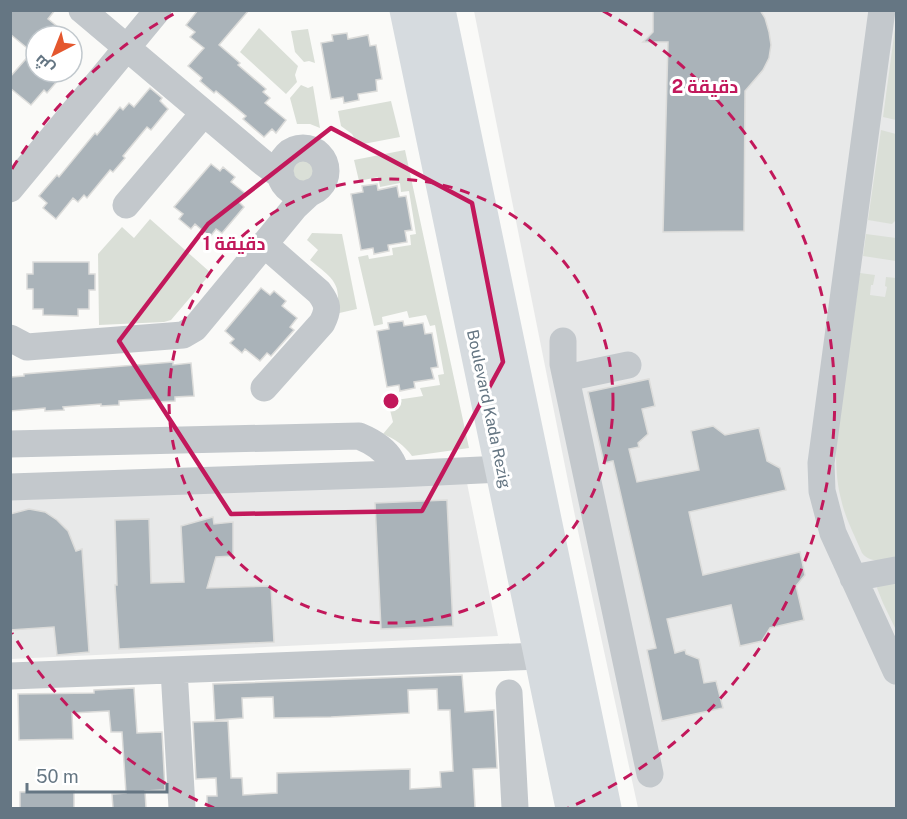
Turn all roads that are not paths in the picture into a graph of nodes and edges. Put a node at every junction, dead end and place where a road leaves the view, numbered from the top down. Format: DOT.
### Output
graph roads {
  1 [pos="82,10"];
  2 [pos="158,10"];
  3 [pos="406,10"];
  4 [pos="439,10"];
  5 [pos="882,10"];
  6 [pos="127,48"];
  7 [pos="204,112"];
  8 [pos="10,189"];
  9 [pos="126,206"];
  10 [pos="264,244"];
  11 [pos="10,338"];
  12 [pos="563,341"];
  13 [pos="628,365"];
  14 [pos="566,378"];
  15 [pos="264,388"];
  16 [pos="10,444"];
  17 [pos="502,469"];
  18 [pos="396,474"];
  19 [pos="10,487"];
  20 [pos="897,570"];
  21 [pos="854,578"];
  22 [pos="890,647"];
  23 [pos="540,656"];
  24 [pos="174,670"];
  25 [pos="897,671"];
  26 [pos="10,676"];
  27 [pos="509,693"];
  28 [pos="650,774"];
  29 [pos="182,808"];
  30 [pos="515,808"];
  31 [pos="572,808"];
  32 [pos="605,808"];
  1 -- 6 [label="street"];
  2 -- 6 [label="street"];
  3 -- 17 [label="main road, Boulevard Kada Rezig"];
  4 -- 32 [label="main road, Boulevard Kada Rezig"];
  5 -- 21 [label="street"];
  6 -- 7 [label="street"];
  6 -- 8 [label="street"];
  7 -- 9 [label="street"];
  7 -- 10 [label="street"];
  10 -- 11 [label="street"];
  10 -- 15 [label="street"];
  12 -- 14 [label="street"];
  13 -- 14 [label="street"];
  14 -- 28 [label="street"];
  16 -- 18 [label="street"];
  17 -- 18 [label="street"];
  17 -- 23 [label="main road, Boulevard Kada Rezig"];
  18 -- 19 [label="street"];
  20 -- 21 [label="street"];
  21 -- 22 [label="street"];
  22 -- 25 [label="street"];
  23 -- 24 [label="street"];
  23 -- 31 [label="main road, Boulevard Kada Rezig"];
  24 -- 26 [label="street"];
  24 -- 29 [label="street"];
  27 -- 30 [label="street"];
}
